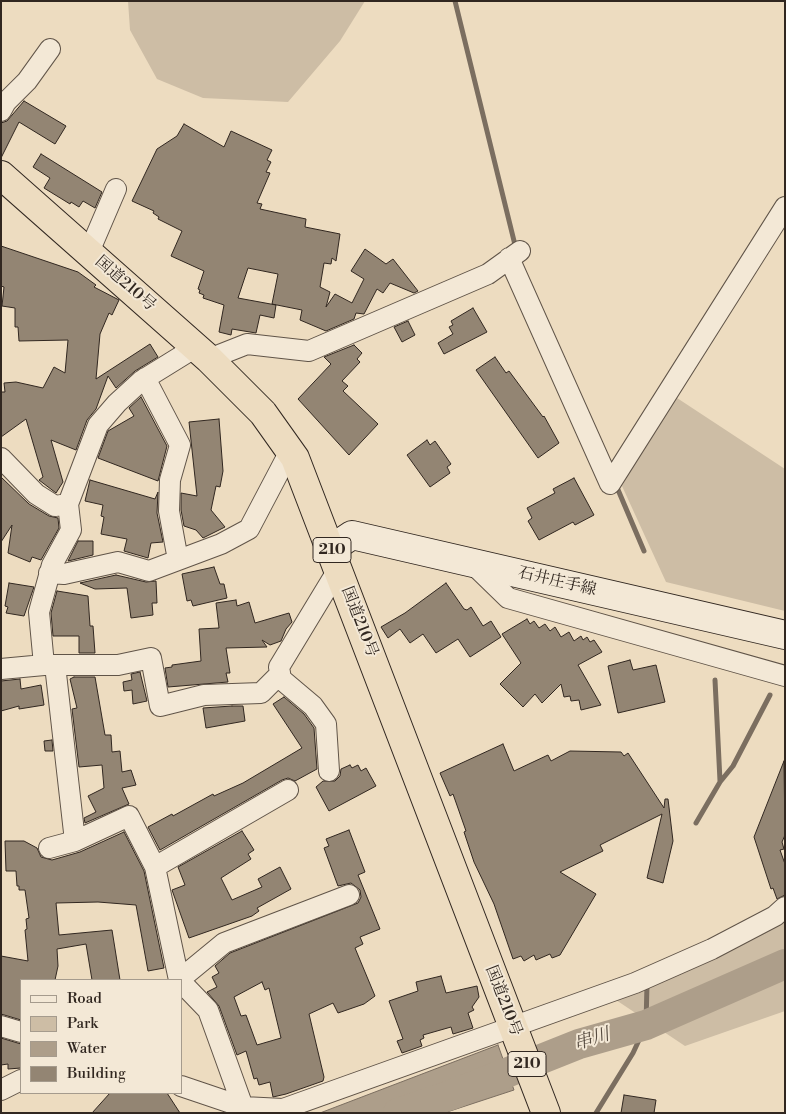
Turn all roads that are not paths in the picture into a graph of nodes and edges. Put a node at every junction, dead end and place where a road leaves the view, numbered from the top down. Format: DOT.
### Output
graph roads {
  1 [pos="50,49"];
  2 [pos="1,111"];
  3 [pos="1,175"];
  4 [pos="116,189"];
  5 [pos="785,207"];
  6 [pos="89,252"];
  7 [pos="203,353"];
  8 [pos="145,378"];
  9 [pos="290,451"];
  10 [pos="1,458"];
  11 [pos="68,504"];
  12 [pos="335,559"];
  13 [pos="178,560"];
  14 [pos="470,562"];
  15 [pos="49,573"];
  16 [pos="785,635"];
  17 [pos="50,665"];
  18 [pos="1,668"];
  19 [pos="280,674"];
  20 [pos="785,676"];
  21 [pos="329,771"];
  22 [pos="288,790"];
  23 [pos="75,841"];
  24 [pos="49,848"];
  25 [pos="156,867"];
  26 [pos="349,895"];
  27 [pos="785,907"];
  28 [pos="180,979"];
  29 [pos="182,979"];
  30 [pos="182,983"];
  31 [pos="1,1026"];
  32 [pos="512,1026"];
  33 [pos="20,1032"];
  34 [pos="20,1080"];
  35 [pos="182,1086"];
  36 [pos="1,1090"];
  37 [pos="243,1107"];
  38 [pos="543,1107"];
  1 -- 2 [label="street"];
  3 -- 6 [label="highway, 国道210号 / 210"];
  4 -- 6 [label="street"];
  5 -- 7 [label="street"];
  6 -- 7 [label="highway, 国道210号 / 210"];
  7 -- 8 [label="street"];
  7 -- 9 [label="highway, 国道210号 / 210"];
  8 -- 11 [label="street"];
  8 -- 13 [label="street"];
  9 -- 12 [label="highway, 国道210号 / 210"];
  9 -- 13 [label="street"];
  10 -- 11 [label="street"];
  11 -- 15 [label="street"];
  12 -- 14 [label="main road, 石井庄手線"];
  12 -- 19 [label="street"];
  12 -- 32 [label="highway, 国道210号 / 210"];
  13 -- 15 [label="street"];
  14 -- 16 [label="main road, 石井庄手線"];
  14 -- 20 [label="street"];
  15 -- 17 [label="street"];
  17 -- 18 [label="street"];
  17 -- 19 [label="street"];
  17 -- 23 [label="street"];
  19 -- 21 [label="street"];
  22 -- 25 [label="street"];
  23 -- 24 [label="street"];
  23 -- 25 [label="street"];
  25 -- 28 [label="street"];
  26 -- 29 [label="street"];
  27 -- 32 [label="street"];
  30 -- 37 [label="street"];
  31 -- 33 [label="street"];
  32 -- 37 [label="street"];
  32 -- 38 [label="highway, 国道210号 / 210"];
  34 -- 36 [label="street"];
  35 -- 37 [label="street"];
}
